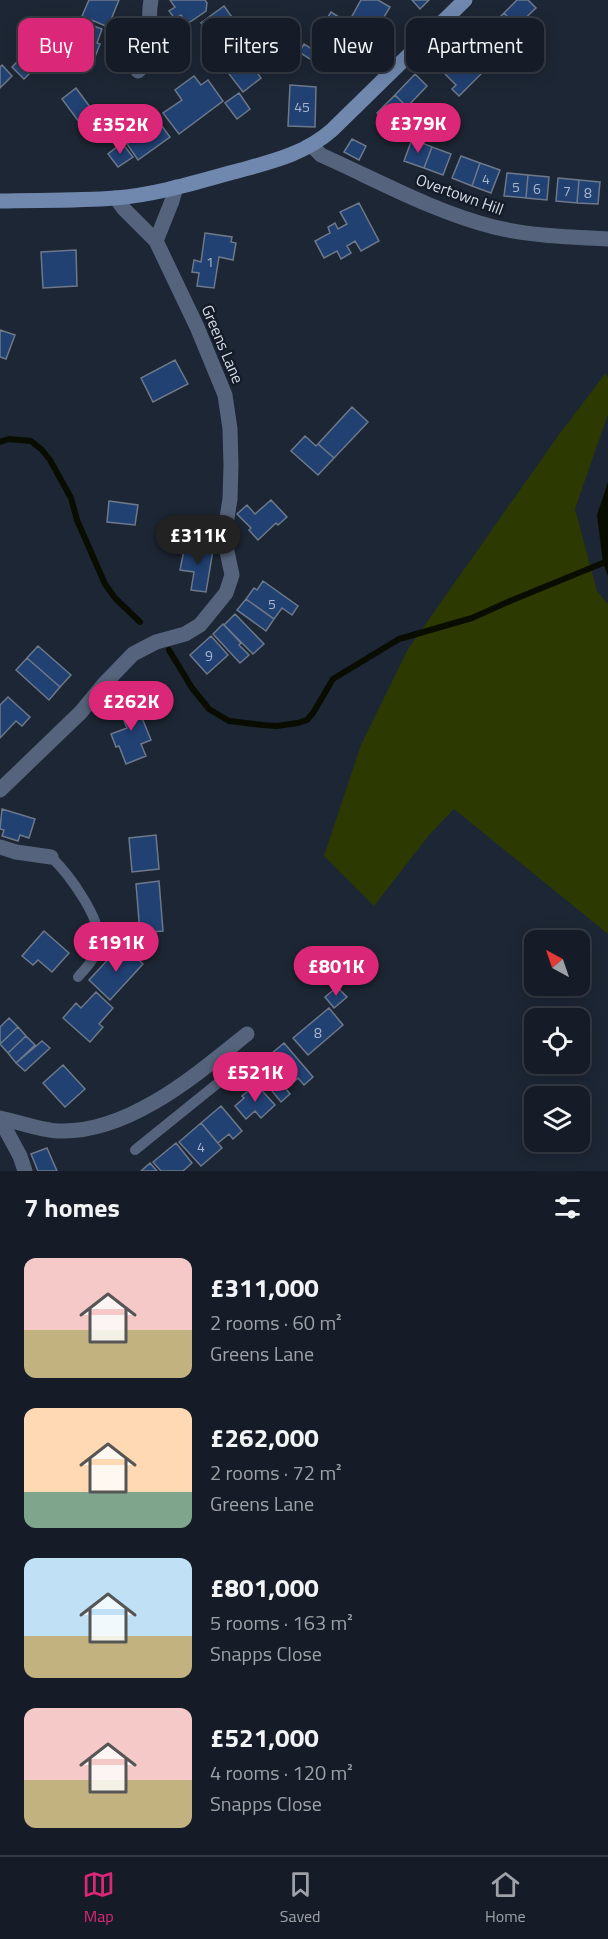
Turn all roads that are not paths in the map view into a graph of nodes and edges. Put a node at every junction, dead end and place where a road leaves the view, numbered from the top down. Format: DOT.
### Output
graph roads {
  1 [pos="151,0"];
  2 [pos="465,0"];
  3 [pos="150,18"];
  4 [pos="312,146"];
  5 [pos="176,187"];
  6 [pos="116,198"];
  7 [pos="0,201"];
  8 [pos="608,239"];
  9 [pos="156,242"];
  10 [pos="0,790"];
  11 [pos="0,847"];
  12 [pos="51,857"];
  13 [pos="78,978"];
  14 [pos="247,1034"];
  15 [pos="218,1058"];
  16 [pos="0,1119"];
  17 [pos="135,1150"];
  18 [pos="25,1171"];
  1 -- 3 [label="street"];
  2 -- 4 [label="main road"];
  4 -- 5 [label="main road"];
  4 -- 8 [label="street, Overtown Hill"];
  5 -- 6 [label="main road"];
  5 -- 9 [label="street"];
  6 -- 7 [label="main road"];
  6 -- 9 [label="street, Greens Lane"];
  9 -- 10 [label="street, Greens Lane"];
  11 -- 12 [label="street"];
  12 -- 13 [label="lane"];
  14 -- 15 [label="street"];
  15 -- 16 [label="street"];
  15 -- 17 [label="lane"];
  16 -- 18 [label="street"];
}
